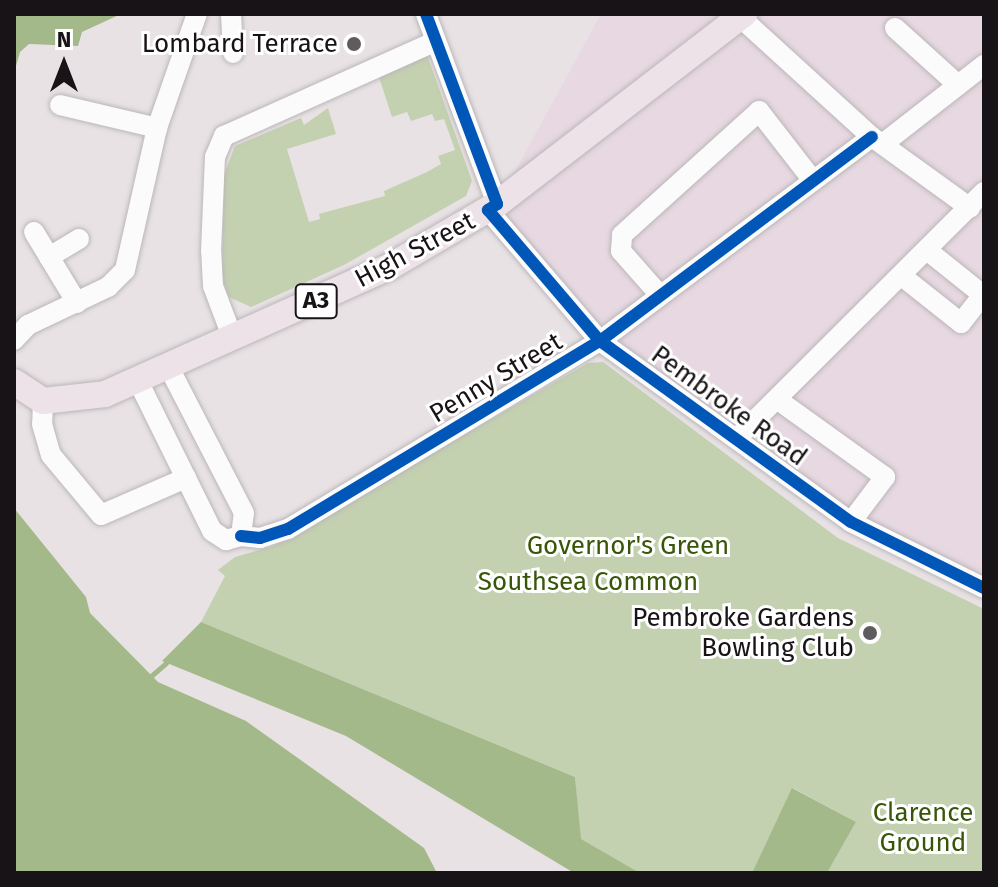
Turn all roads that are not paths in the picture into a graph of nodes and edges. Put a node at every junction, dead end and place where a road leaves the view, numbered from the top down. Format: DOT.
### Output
graph roads {
  1 [pos="197,14"];
  2 [pos="231,14"];
  3 [pos="742,16"];
  4 [pos="434,23"];
  5 [pos="895,28"];
  6 [pos="233,53"];
  7 [pos="984,65"];
  8 [pos="958,85"];
  9 [pos="60,105"];
  10 [pos="157,128"];
  11 [pos="878,140"];
  12 [pos="811,178"];
  13 [pos="984,192"];
  14 [pos="492,207"];
  15 [pos="970,208"];
  16 [pos="34,232"];
  17 [pos="79,239"];
  18 [pos="928,251"];
  19 [pos="49,257"];
  20 [pos="903,277"];
  21 [pos="658,293"];
  22 [pos="77,303"];
  23 [pos="233,339"];
  24 [pos="14,340"];
  25 [pos="600,341"];
  26 [pos="169,368"];
  27 [pos="138,381"];
  28 [pos="14,382"];
  29 [pos="778,400"];
  30 [pos="43,401"];
  31 [pos="737,438"];
  32 [pos="186,478"];
  33 [pos="851,522"];
  34 [pos="241,536"];
  35 [pos="984,588"];
  1 -- 10 [label="street"];
  2 -- 6 [label="street"];
  3 -- 11 [label="street"];
  3 -- 14 [label="main road, High Street / A3"];
  4 -- 14 [label="street"];
  4 -- 23 [label="street"];
  5 -- 8 [label="street"];
  7 -- 8 [label="street, Penny Street"];
  8 -- 11 [label="street, Penny Street"];
  9 -- 10 [label="street"];
  10 -- 22 [label="street"];
  11 -- 12 [label="street, Penny Street"];
  11 -- 15 [label="street"];
  12 -- 21 [label="street, Penny Street"];
  12 -- 21 [label="street"];
  13 -- 15 [label="street"];
  14 -- 23 [label="main road, High Street / A3"];
  14 -- 25 [label="street, Pembroke Road"];
  15 -- 18 [label="street"];
  16 -- 19 [label="street"];
  17 -- 19 [label="street"];
  18 -- 20 [label="street"];
  18 -- 20 [label="street"];
  19 -- 22 [label="street"];
  20 -- 29 [label="street"];
  21 -- 25 [label="street, Penny Street"];
  22 -- 24 [label="street"];
  23 -- 26 [label="main road, High Street / A3"];
  25 -- 31 [label="street, Pembroke Road"];
  25 -- 34 [label="street, Penny Street"];
  26 -- 27 [label="main road, High Street / A3"];
  26 -- 34 [label="street"];
  27 -- 30 [label="main road, High Street / A3"];
  27 -- 32 [label="street"];
  28 -- 30 [label="main road"];
  29 -- 31 [label="street"];
  29 -- 33 [label="street"];
  30 -- 32 [label="street"];
  31 -- 33 [label="street, Pembroke Road"];
  32 -- 34 [label="street"];
  33 -- 35 [label="street, Pembroke Road"];
}
